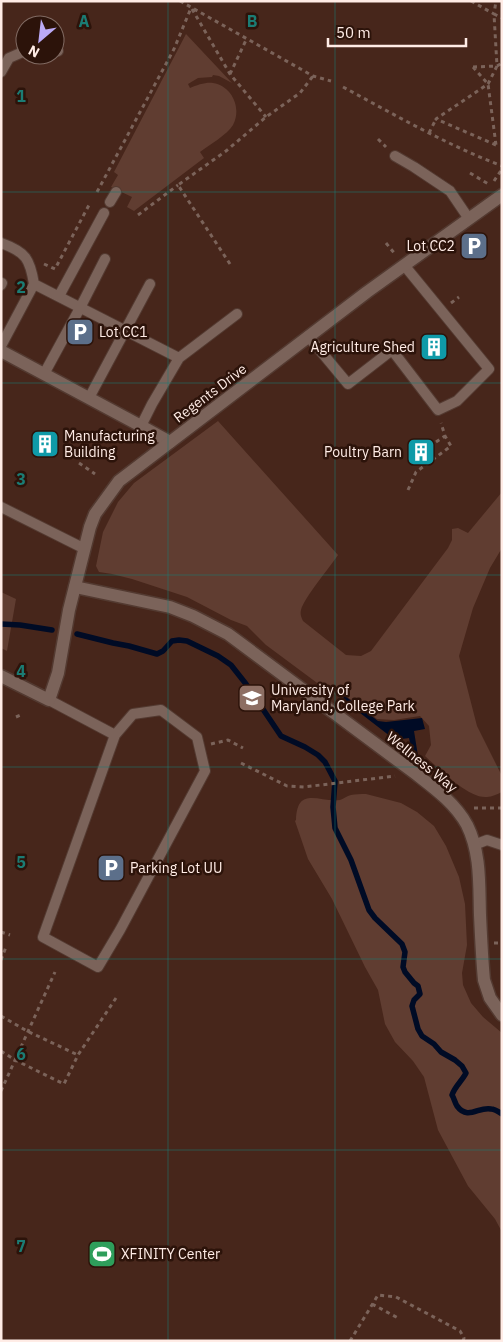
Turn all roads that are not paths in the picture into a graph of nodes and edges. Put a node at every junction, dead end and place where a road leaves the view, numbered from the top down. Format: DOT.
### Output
graph roads {
  1 [pos="15,55"];
  2 [pos="1,72"];
  3 [pos="395,156"];
  4 [pos="116,192"];
  5 [pos="502,194"];
  6 [pos="110,202"];
  7 [pos="104,213"];
  8 [pos="469,219"];
  9 [pos="1,243"];
  10 [pos="105,259"];
  11 [pos="404,265"];
  12 [pos="34,284"];
  13 [pos="150,284"];
  14 [pos="59,296"];
  15 [pos="80,308"];
  16 [pos="238,314"];
  17 [pos="125,331"];
  18 [pos="308,336"];
  19 [pos="1,346"];
  20 [pos="1,351"];
  21 [pos="179,358"];
  22 [pos="44,374"];
  23 [pos="89,398"];
  24 [pos="141,426"];
  25 [pos="170,442"];
  26 [pos="1,507"];
  27 [pos="85,549"];
  28 [pos="75,587"];
  29 [pos="1,676"];
  30 [pos="49,700"];
  31 [pos="114,735"];
  32 [pos="474,845"];
  33 [pos="502,845"];
  34 [pos="502,1015"];
  1 -- 2 [label="lane"];
  3 -- 8 [label="lane"];
  4 -- 6 [label="lane"];
  5 -- 8 [label="street, Regents Drive"];
  7 -- 14 [label="lane"];
  8 -- 11 [label="street, Regents Drive"];
  9 -- 12 [label="lane"];
  10 -- 15 [label="lane"];
  11 -- 18 [label="street, Regents Drive"];
  11 -- 18 [label="lane"];
  12 -- 14 [label="lane"];
  12 -- 19 [label="lane"];
  13 -- 17 [label="lane"];
  14 -- 15 [label="lane"];
  15 -- 17 [label="lane"];
  15 -- 22 [label="lane"];
  16 -- 21 [label="lane"];
  17 -- 21 [label="lane"];
  17 -- 23 [label="lane"];
  18 -- 25 [label="street, Regents Drive"];
  20 -- 22 [label="street"];
  21 -- 24 [label="lane"];
  22 -- 23 [label="street"];
  23 -- 24 [label="street"];
  24 -- 25 [label="street"];
  25 -- 27 [label="street, Regents Drive"];
  26 -- 27 [label="lane"];
  27 -- 28 [label="street, Regents Drive"];
  28 -- 30 [label="street, Regents Drive"];
  28 -- 32 [label="street, Wellness Way"];
  29 -- 30 [label="street"];
  30 -- 31 [label="lane"];
  31 -- 31 [label="lane"];
  32 -- 33 [label="lane"];
  32 -- 34 [label="street, Wellness Way"];
}
